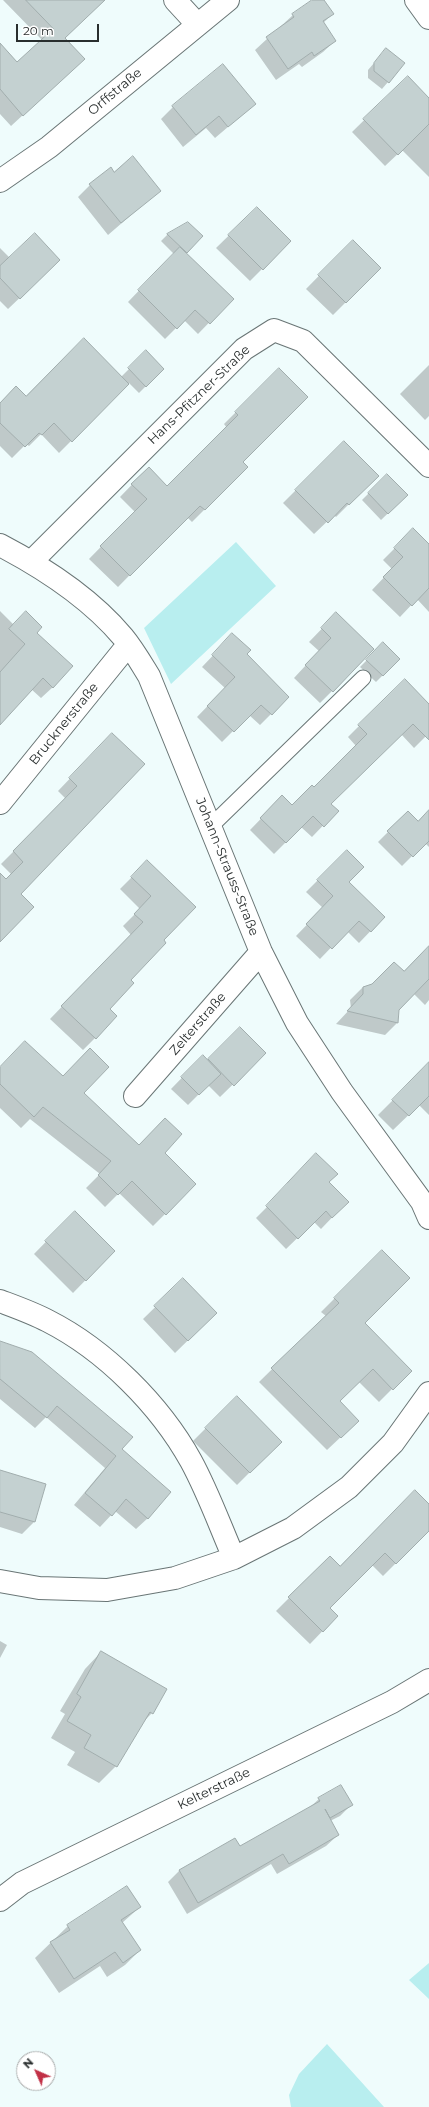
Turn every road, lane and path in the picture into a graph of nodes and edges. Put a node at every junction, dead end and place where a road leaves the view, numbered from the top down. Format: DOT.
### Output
graph roads {
  1 [pos="175,0"];
  2 [pos="228,0"];
  3 [pos="416,0"];
  4 [pos="429,18"];
  5 [pos="197,24"];
  6 [pos="0,181"];
  7 [pos="429,466"];
  8 [pos="0,545"];
  9 [pos="31,562"];
  10 [pos="128,645"];
  11 [pos="363,678"];
  12 [pos="0,803"];
  13 [pos="211,826"];
  14 [pos="261,952"];
  15 [pos="135,1096"];
  16 [pos="429,1218"];
  17 [pos="0,1301"];
  18 [pos="429,1393"];
  19 [pos="234,1558"];
  20 [pos="0,1581"];
  21 [pos="429,1680"];
  22 [pos="0,1900"];
  1 -- 5 [label="street"];
  2 -- 5 [label="street, Orffstraße"];
  3 -- 4 [label="street"];
  5 -- 6 [label="street, Orffstraße"];
  7 -- 9 [label="street, Hans-Pfitzner-Straße"];
  8 -- 9 [label="street, Johann-Strauss-Straße"];
  9 -- 10 [label="street, Johann-Strauss-Straße"];
  10 -- 12 [label="street, Brucknerstraße"];
  10 -- 13 [label="street, Johann-Strauss-Straße"];
  11 -- 13 [label="lane"];
  13 -- 14 [label="street, Johann-Strauss-Straße"];
  14 -- 15 [label="street, Zelterstraße"];
  14 -- 16 [label="street, Johann-Strauss-Straße"];
  17 -- 19 [label="street"];
  18 -- 19 [label="street"];
  19 -- 20 [label="street"];
  21 -- 22 [label="street, Kelterstraße"];
}
